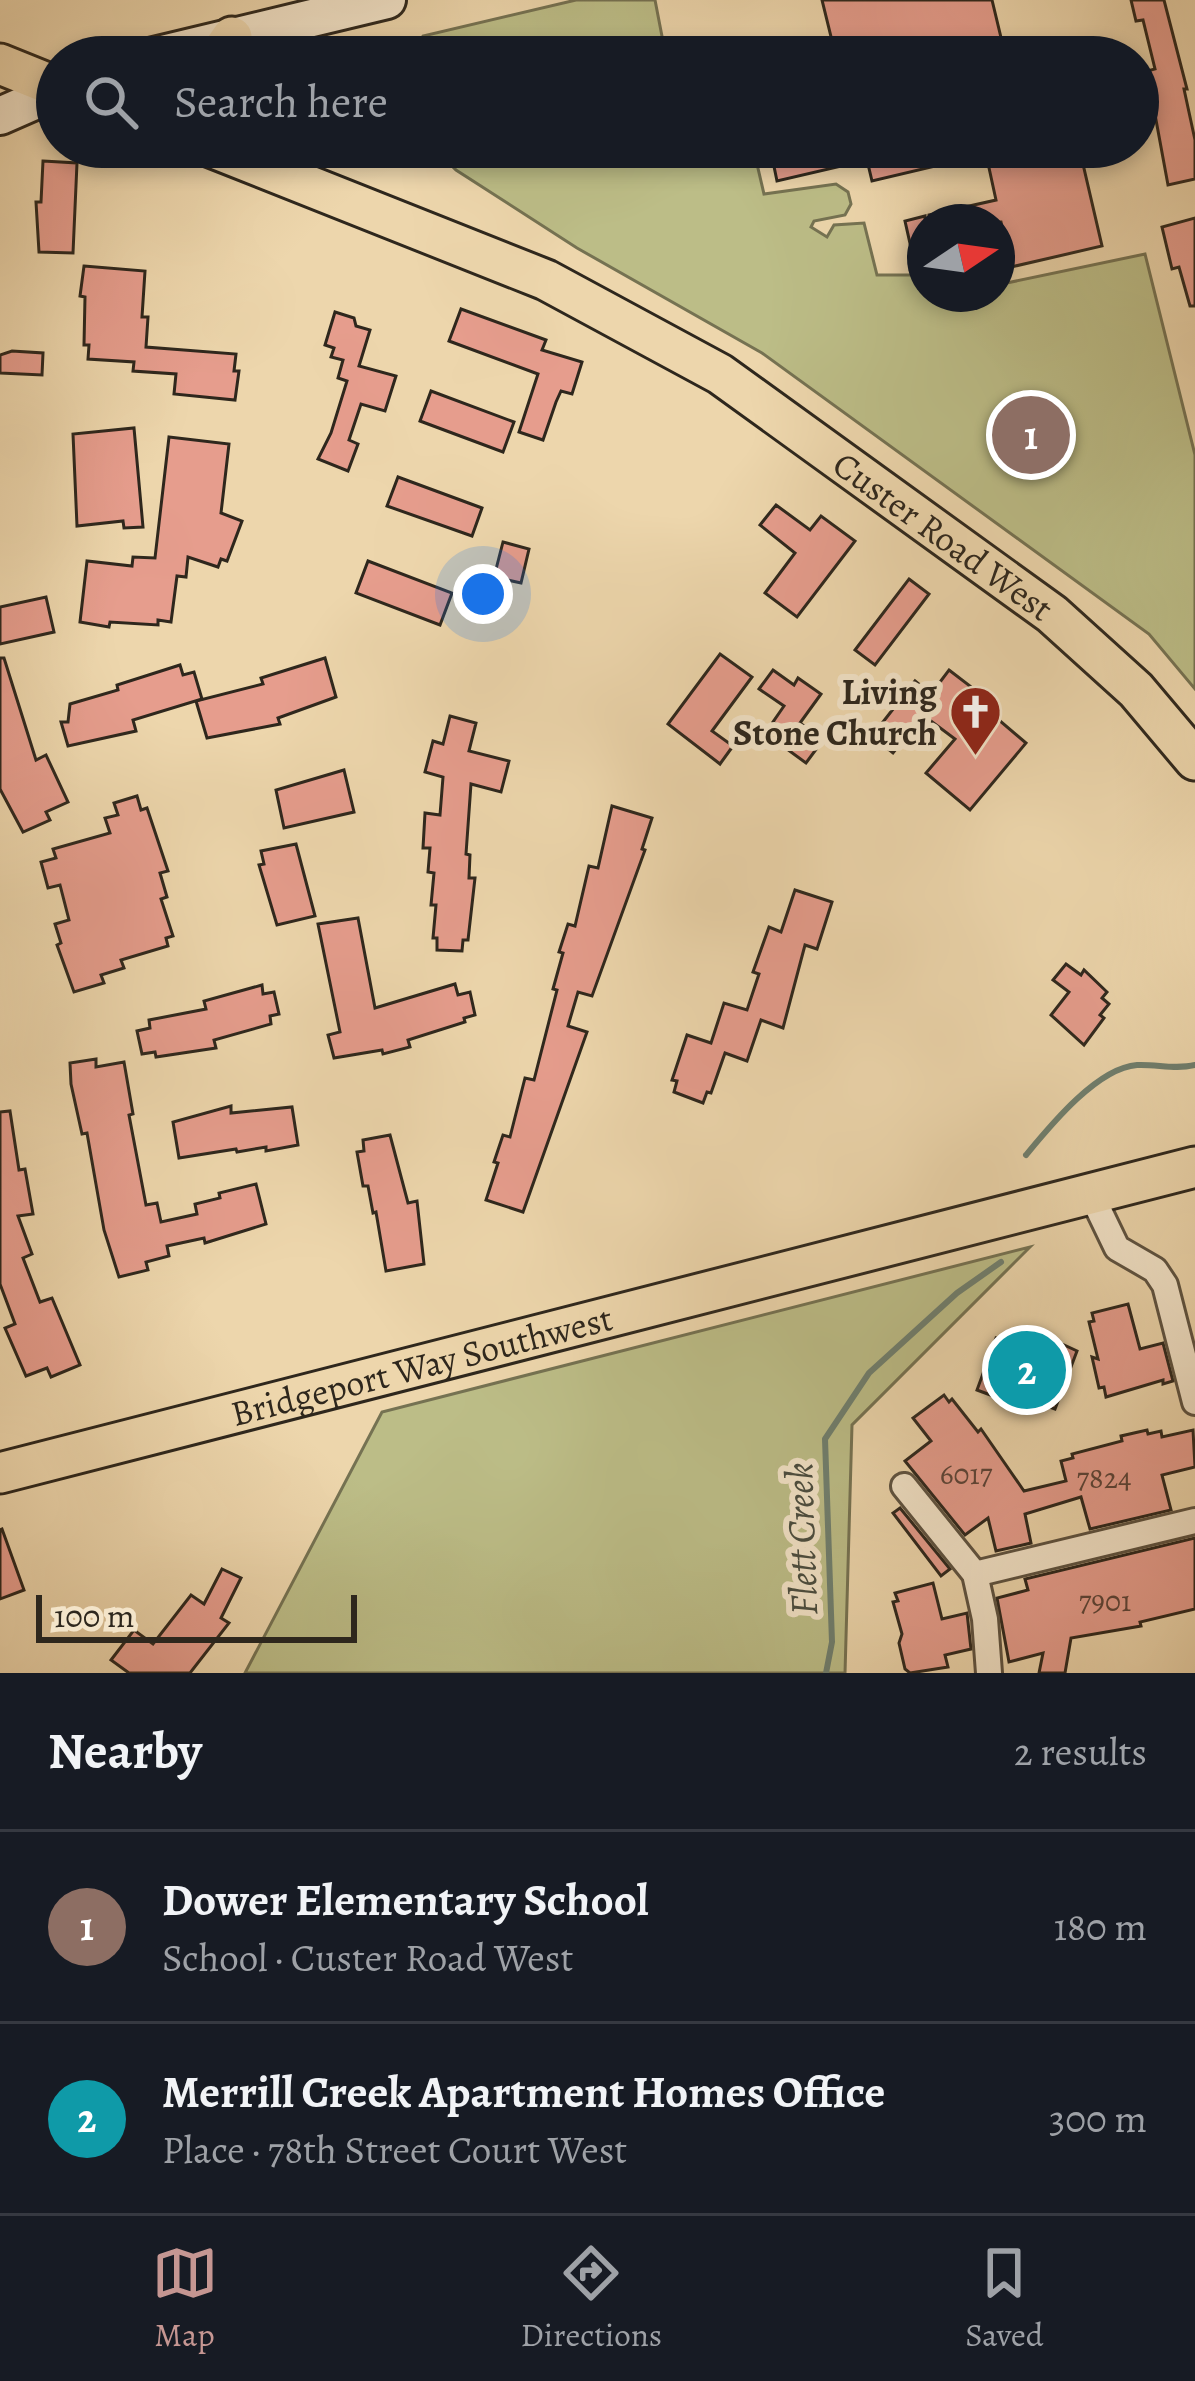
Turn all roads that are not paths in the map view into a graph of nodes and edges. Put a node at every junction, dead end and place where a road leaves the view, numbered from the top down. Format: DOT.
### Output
graph roads {
  1 [pos="387,0"];
  2 [pos="263,36"];
  3 [pos="0,64"];
  4 [pos="36,80"];
  5 [pos="36,99"];
  6 [pos="0,116"];
  7 [pos="269,168"];
  8 [pos="1195,760"];
  9 [pos="1195,1167"];
  10 [pos="1092,1196"];
  11 [pos="1195,1402"];
  12 [pos="0,1473"];
  13 [pos="904,1486"];
  14 [pos="1195,1520"];
  15 [pos="976,1574"];
  16 [pos="989,1673"];
  1 -- 2 [label="street"];
  3 -- 4 [label="main road"];
  5 -- 6 [label="street"];
  7 -- 8 [label="main road, Custer Road West"];
  9 -- 10 [label="main road, Bridgeport Way Southwest"];
  10 -- 11 [label="street"];
  10 -- 12 [label="main road, Bridgeport Way Southwest"];
  13 -- 15 [label="street"];
  14 -- 15 [label="street"];
  15 -- 16 [label="street"];
}
